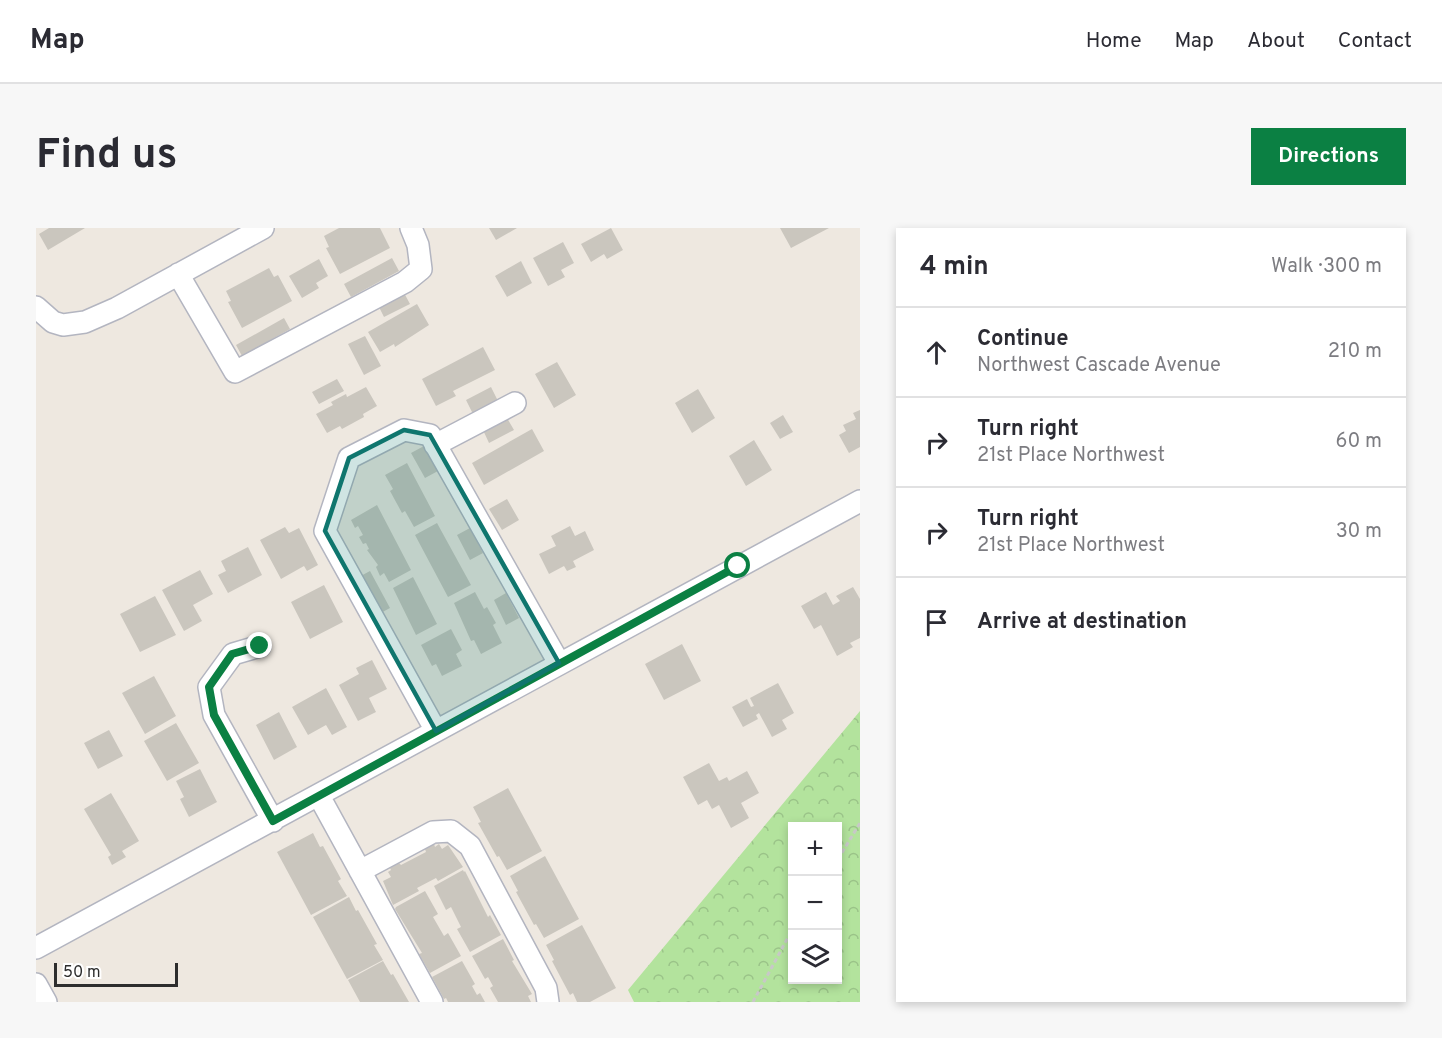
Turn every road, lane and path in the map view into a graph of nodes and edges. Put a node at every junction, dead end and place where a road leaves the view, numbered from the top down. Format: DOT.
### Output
graph roads {
  1 [pos="263,228"];
  2 [pos="411,228"];
  3 [pos="178,274"];
  4 [pos="36,307"];
  5 [pos="515,403"];
  6 [pos="435,445"];
  7 [pos="860,501"];
  8 [pos="260,646"];
  9 [pos="559,663"];
  10 [pos="436,731"];
  11 [pos="319,796"];
  12 [pos="273,821"];
  13 [pos="860,823"];
  14 [pos="842,851"];
  15 [pos="360,871"];
  16 [pos="788,937"];
  17 [pos="36,948"];
  18 [pos="36,984"];
  19 [pos="46,1002"];
  20 [pos="432,1002"];
  21 [pos="548,1002"];
  22 [pos="753,1002"];
  1 -- 3 [label="street"];
  2 -- 3 [label="street"];
  3 -- 4 [label="street"];
  5 -- 6 [label="street"];
  6 -- 9 [label="street"];
  6 -- 10 [label="street"];
  7 -- 9 [label="street"];
  8 -- 12 [label="street"];
  9 -- 10 [label="street"];
  10 -- 11 [label="street"];
  11 -- 12 [label="street"];
  11 -- 15 [label="street"];
  12 -- 17 [label="street"];
  13 -- 14 [label="path"];
  15 -- 20 [label="street"];
  15 -- 21 [label="street"];
  16 -- 22 [label="path"];
  18 -- 19 [label="street"];
}
